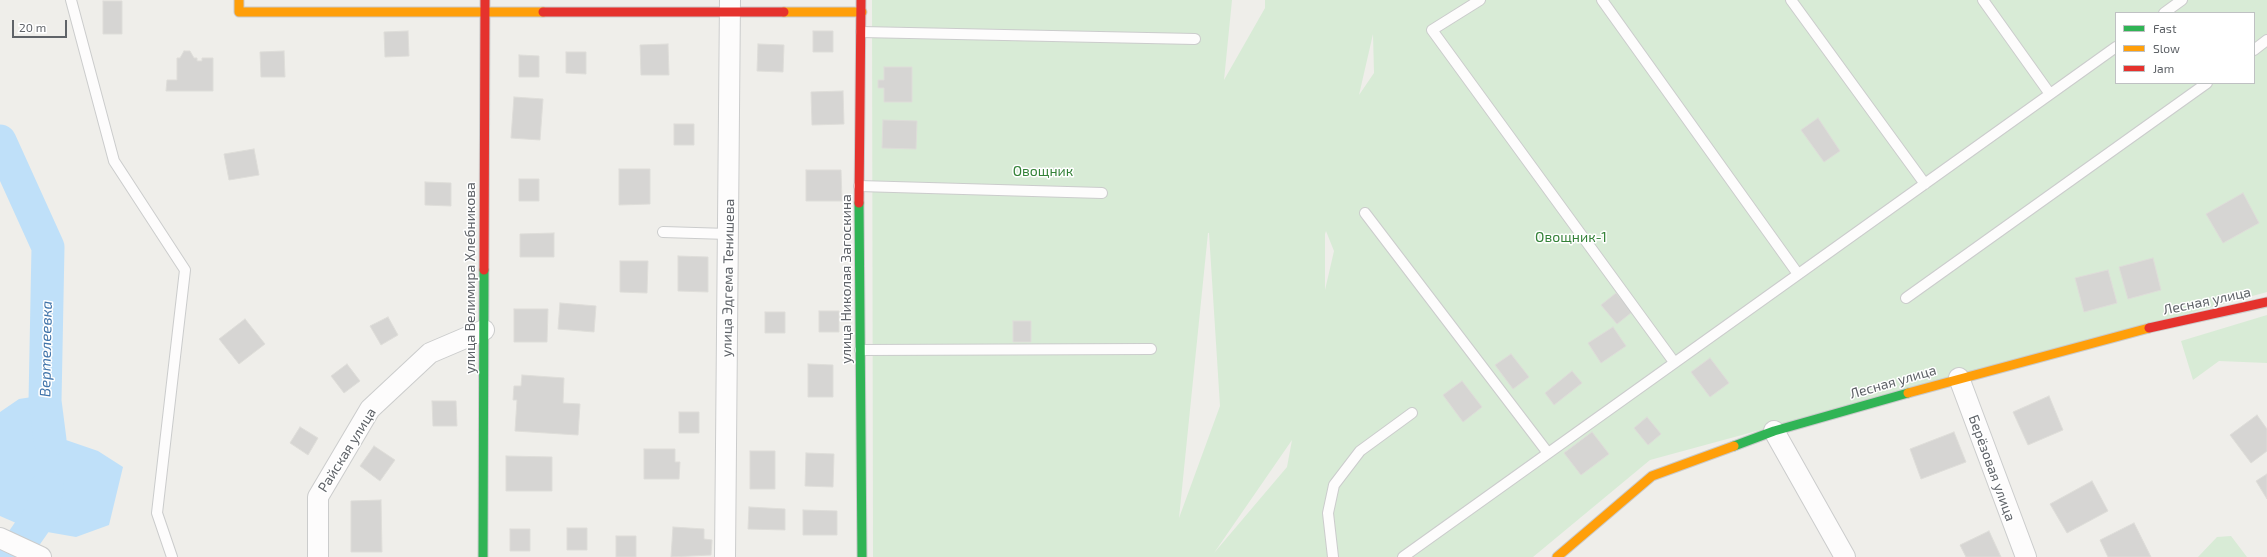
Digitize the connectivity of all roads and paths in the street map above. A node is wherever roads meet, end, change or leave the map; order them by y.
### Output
1 (71, 0) edge
2 (239, 0) edge
3 (485, 0) edge
4 (861, 0) edge
5 (1480, 0) edge
6 (1602, 0) edge
7 (1792, 0) edge
8 (1983, 0) edge
9 (2178, 1) edge
10 (730, 6) edge
11 (485, 11) junction
12 (862, 12) junction
13 (2165, 12) edge
14 (861, 32) junction
15 (1195, 39) dead end
16 (2267, 40) edge
17 (2115, 48) edge
18 (2255, 49) edge
19 (2206, 84) edge
20 (2050, 94) junction
21 (1924, 184) junction
22 (859, 186) junction
23 (1102, 193) dead end
24 (1365, 213) dead end
25 (663, 232) dead end
26 (728, 234) junction
27 (1798, 274) junction
28 (1906, 298) dead end
29 (2267, 302) edge
30 (484, 330) junction
31 (1151, 349) dead end
32 (860, 350) junction
33 (1674, 362) junction
34 (1959, 378) junction
35 (1412, 413) dead end
36 (1774, 431) junction
37 (1548, 453) junction
38 (0, 538) edge
39 (39, 556) edge
40 (172, 557) edge
41 (318, 557) edge
42 (483, 557) edge
43 (725, 557) edge
44 (862, 557) edge
45 (1333, 557) edge
46 (1403, 557) edge
47 (1557, 557) edge
48 (1845, 557) edge
49 (2026, 557) edge

1 - 40 lane
2 - 11 street
3 - 11 street, улица Велимира Хлебникова
4 - 12 street, улица Николая Загоскина
5 - 33 lane
6 - 27 lane
7 - 21 lane
8 - 20 lane
9 - 13 lane
10 - 11 street
10 - 12 street
10 - 26 street, улица Эдгема Тенишева
11 - 30 street, улица Велимира Хлебникова
12 - 14 street, улица Николая Загоскина
14 - 15 lane
14 - 22 street, улица Николая Загоскина
16 - 18 lane
17 - 20 lane
19 - 28 lane
20 - 21 lane
21 - 27 lane
22 - 23 lane
22 - 32 street, улица Николая Загоскина
24 - 37 lane
25 - 26 lane
26 - 43 street, улица Эдгема Тенишева
27 - 33 lane
29 - 34 street, Лесная улица
30 - 41 street, Райская улица
30 - 42 street, улица Велимира Хлебникова
31 - 32 lane
32 - 44 street, улица Николая Загоскина
33 - 37 lane
34 - 36 street, Лесная улица
34 - 49 street, Берёзовая улица
35 - 45 lane
36 - 47 street, Лесная улица
36 - 48 street
37 - 46 lane
38 - 39 street

